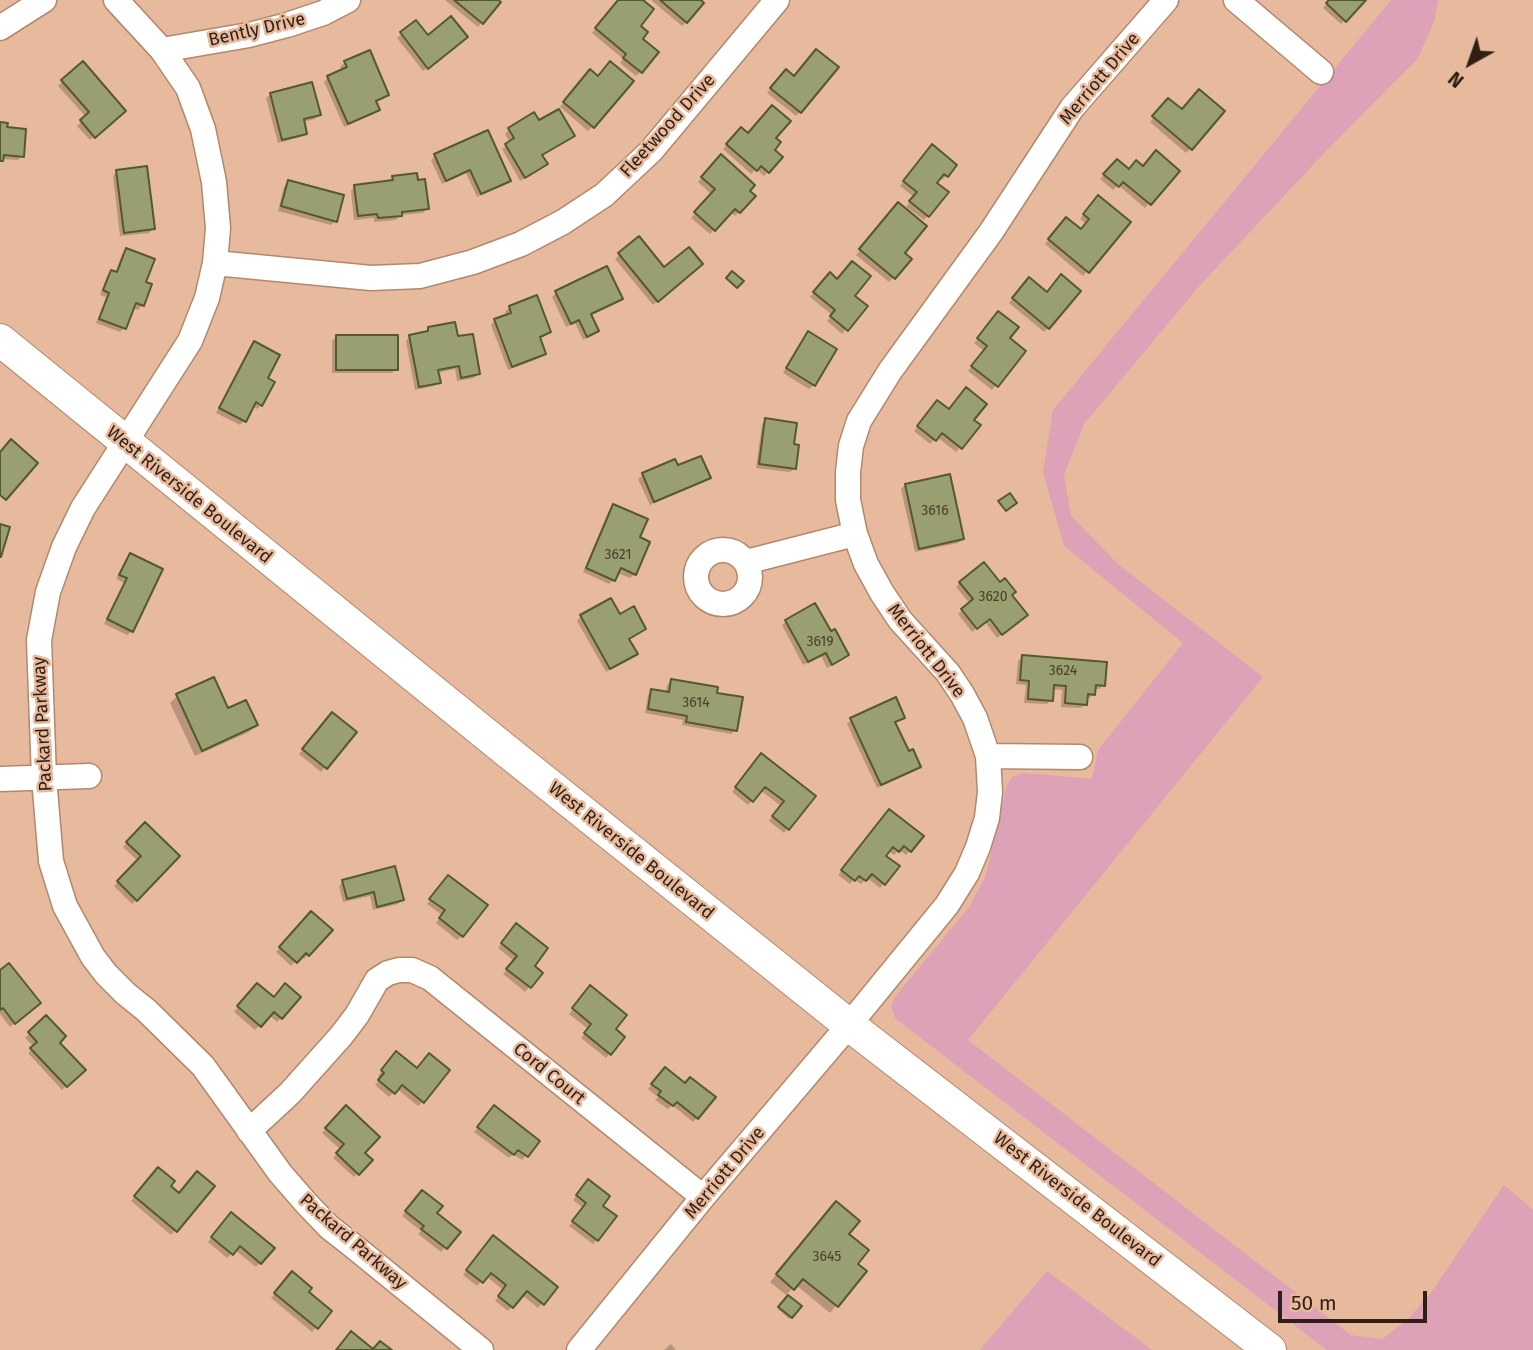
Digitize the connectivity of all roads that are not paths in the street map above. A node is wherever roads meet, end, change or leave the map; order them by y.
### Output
1 (44, 0) edge
2 (116, 0) edge
3 (348, 0) edge
4 (777, 0) edge
5 (1166, 0) edge
6 (1236, 0) edge
7 (0, 28) edge
8 (162, 50) junction
9 (1321, 72) dead end
10 (215, 263) junction
11 (0, 340) edge
12 (125, 442) junction
13 (855, 534) junction
14 (746, 562) dead end
15 (988, 756) junction
16 (1080, 757) dead end
17 (89, 776) dead end
18 (44, 778) junction
19 (0, 779) edge
20 (849, 1025) junction
21 (249, 1131) junction
22 (704, 1198) junction
23 (481, 1350) edge
24 (579, 1350) edge
25 (1270, 1350) edge

1 - 7 street
2 - 8 street, Packard Parkway
3 - 8 street, Bently Drive
4 - 10 street, Fleetwood Drive
5 - 13 street, Merriott Drive
6 - 9 street
8 - 10 street, Packard Parkway
10 - 12 street, Packard Parkway
11 - 12 main road, West Riverside Boulevard
12 - 18 street, Packard Parkway
12 - 20 main road, West Riverside Boulevard
13 - 14 street
13 - 15 street, Merriott Drive
15 - 16 street
15 - 20 street, Merriott Drive
17 - 18 street
18 - 19 street
18 - 21 street, Packard Parkway
20 - 22 street, Merriott Drive
20 - 25 main road, West Riverside Boulevard
21 - 22 street, Cord Court
21 - 23 street, Packard Parkway
22 - 24 street, Merriott Drive

